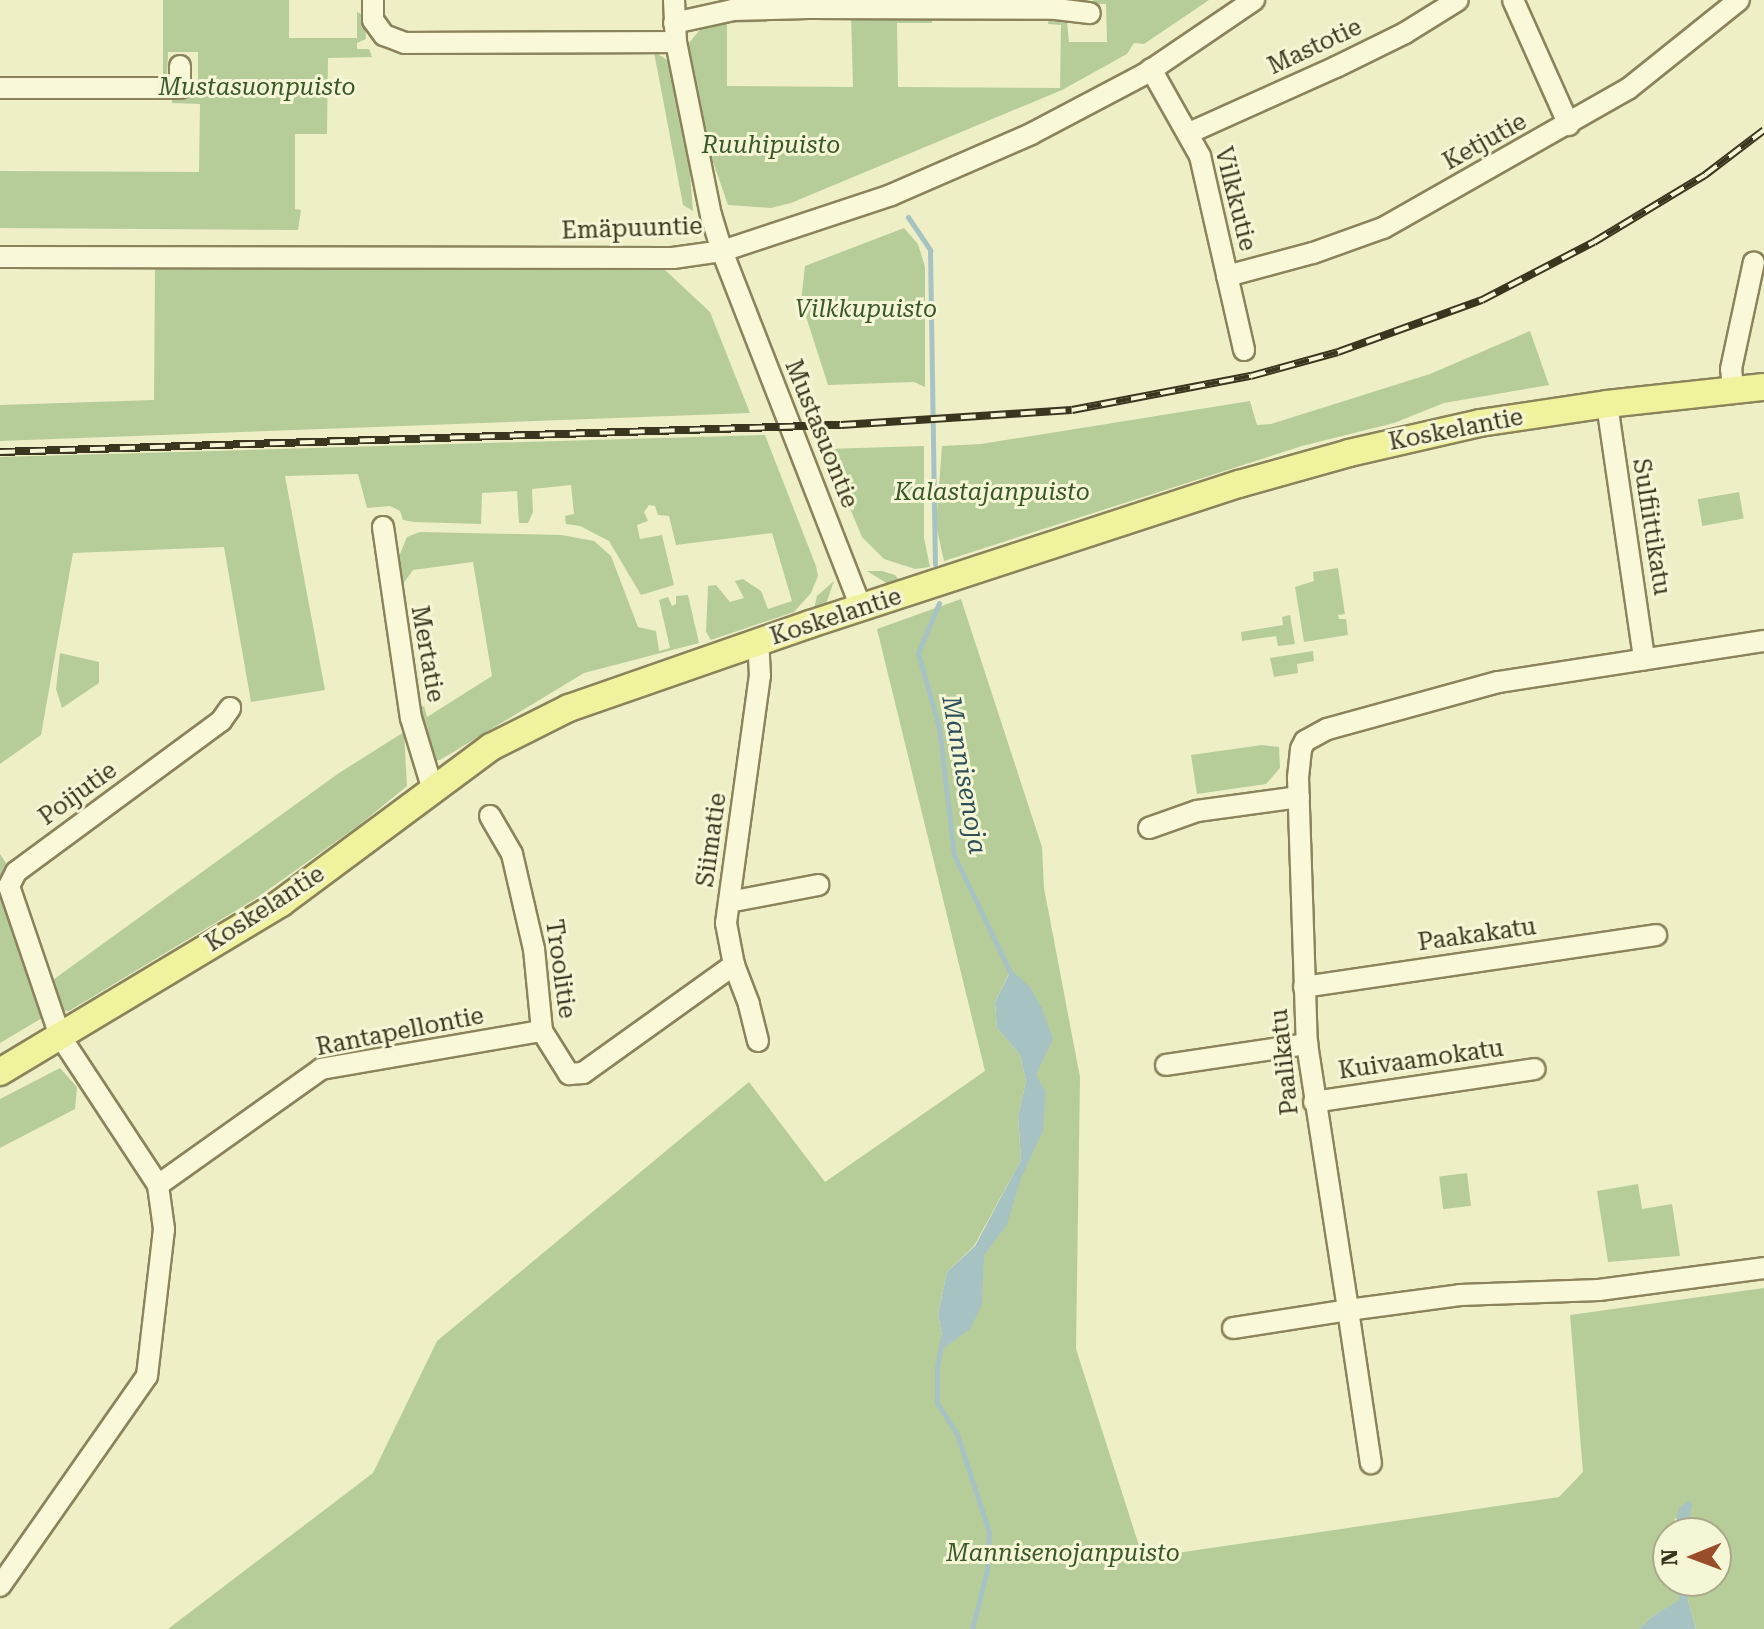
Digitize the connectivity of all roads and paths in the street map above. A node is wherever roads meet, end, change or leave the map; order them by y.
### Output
1 (373, 0) edge
2 (674, 0) edge
3 (1254, 0) edge
4 (1458, 0) edge
5 (1513, 0) edge
6 (1739, 0) edge
7 (1090, 13) dead end
8 (675, 33) junction
9 (180, 66) dead end
10 (1151, 69) junction
11 (0, 88) edge
12 (1569, 125) junction
13 (1189, 133) junction
14 (722, 251) junction
15 (0, 257) edge
16 (1754, 262) dead end
17 (1227, 276) junction
18 (1244, 350) dead end
19 (1764, 387) edge
20 (1733, 390) junction
21 (1607, 404) junction
22 (383, 527) dead end
23 (861, 607) junction
24 (1764, 641) edge
25 (758, 643) junction
26 (1644, 659) junction
27 (230, 708) dead end
28 (432, 787) junction
29 (1299, 797) junction
30 (490, 816) dead end
31 (1149, 828) dead end
32 (818, 885) dead end
33 (729, 902) junction
34 (1656, 935) dead end
35 (734, 965) junction
36 (1304, 987) junction
37 (542, 1031) junction
38 (60, 1036) junction
39 (758, 1041) dead end
40 (1307, 1044) junction
41 (1166, 1065) dead end
42 (1535, 1069) dead end
43 (0, 1072) edge
44 (1314, 1102) junction
45 (158, 1185) junction
46 (1764, 1268) edge
47 (1348, 1310) junction
48 (1233, 1328) dead end
49 (1371, 1463) dead end
50 (0, 1586) edge

1 - 8 street
2 - 8 street, Mustasuontie
3 - 10 street, Emäpuuntie
4 - 13 street, Mastotie
5 - 12 street
6 - 12 street, Ketjutie
7 - 8 street
8 - 14 street, Mustasuontie
9 - 11 street
10 - 13 street, Vilkkutie
10 - 14 street, Emäpuuntie
12 - 17 street, Ketjutie
13 - 17 street, Vilkkutie
14 - 15 street, Emäpuuntie
14 - 23 street, Mustasuontie
16 - 20 street
17 - 18 street, Vilkkutie
19 - 20 main road, Koskelantie
20 - 21 main road, Koskelantie
21 - 23 main road, Koskelantie
21 - 26 street, Sulfiittikatu
22 - 28 street, Mertatie
23 - 25 main road, Koskelantie
24 - 26 street
25 - 28 main road, Koskelantie
25 - 33 street, Siimatie
26 - 29 street, Paalikatu
27 - 38 street, Poijutie
28 - 38 main road, Koskelantie
29 - 31 street
29 - 36 street, Paalikatu
30 - 37 street, Troolitie
32 - 33 street
33 - 35 street, Siimatie
34 - 36 street, Paakakatu
35 - 37 street, Troolitie
35 - 39 street, Siimatie
36 - 40 street, Paalikatu
37 - 45 street, Rantapellontie
38 - 43 main road, Koskelantie
38 - 45 street, Poijutie
40 - 41 street
40 - 44 street, Paalikatu
42 - 44 street, Kuivaamokatu
44 - 47 street, Paalikatu
45 - 50 street
46 - 47 street
47 - 48 street
47 - 49 street, Paalikatu

